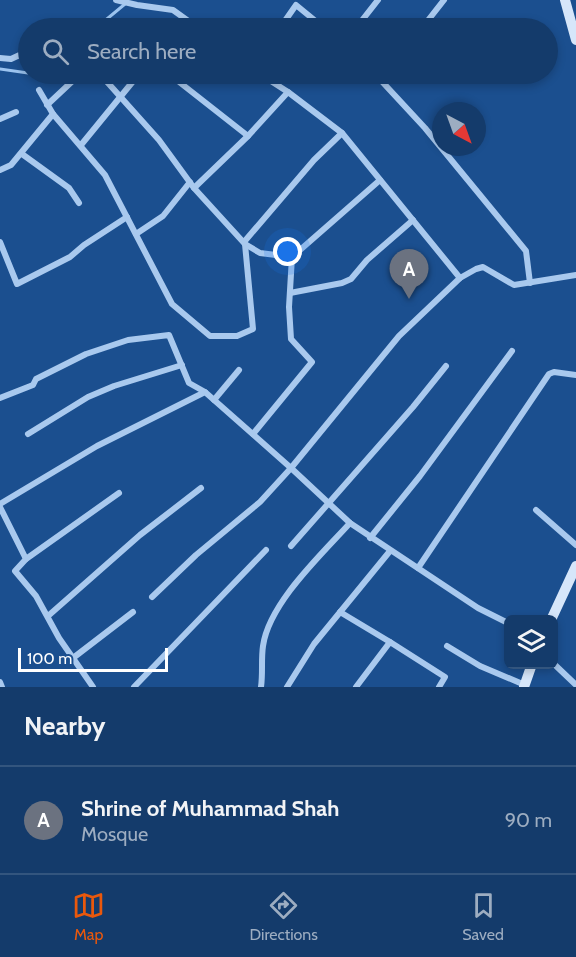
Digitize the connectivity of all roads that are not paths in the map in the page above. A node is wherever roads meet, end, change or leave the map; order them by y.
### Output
1 (117, 0) edge
2 (378, 0) edge
3 (444, 0) edge
4 (565, 0) edge
5 (184, 18) edge
6 (287, 18) edge
7 (312, 18) edge
8 (364, 18) edge
9 (430, 18) edge
10 (576, 40) edge
11 (18, 56) edge
12 (0, 58) edge
13 (69, 84) edge
14 (109, 84) edge
15 (130, 84) edge
16 (182, 84) edge
17 (276, 84) edge
18 (386, 84) edge
19 (39, 90) dead end
20 (288, 92) junction
21 (120, 96) junction
22 (47, 105) junction
23 (16, 112) dead end
24 (53, 114) junction
25 (0, 119) edge
26 (342, 133) junction
27 (248, 136) junction
28 (81, 145) junction
29 (22, 154) junction
30 (0, 170) edge
31 (380, 180) junction
32 (192, 185) junction
33 (79, 203) dead end
34 (127, 217) junction
35 (413, 220) junction
36 (136, 234) junction
37 (0, 242) edge
38 (245, 243) junction
39 (292, 256) junction
40 (576, 275) edge
41 (460, 278) junction
42 (530, 282) junction
43 (290, 293) junction
44 (512, 351) dead end
45 (182, 365) junction
46 (446, 366) dead end
47 (239, 370) dead end
48 (576, 375) edge
49 (205, 392) junction
50 (0, 398) edge
51 (214, 400) junction
52 (28, 434) dead end
53 (253, 434) junction
54 (291, 468) junction
55 (201, 488) dead end
56 (118, 493) dead end
57 (329, 505) junction
58 (0, 506) edge
59 (536, 510) dead end
60 (350, 523) junction
61 (370, 538) junction
62 (576, 545) edge
63 (291, 546) dead end
64 (266, 550) dead end
65 (390, 550) junction
66 (26, 559) junction
67 (576, 566) edge
68 (418, 568) junction
69 (152, 597) dead end
70 (133, 612) dead end
71 (340, 612) junction
72 (553, 615) edge
73 (48, 616) junction
74 (504, 621) edge
75 (390, 642) junction
76 (447, 646) dead end
77 (73, 658) junction
78 (558, 668) edge
79 (530, 669) edge
80 (0, 682) edge
81 (576, 685) edge
82 (524, 686) edge
83 (2, 687) edge
84 (93, 687) edge
85 (134, 687) edge
86 (261, 687) edge
87 (286, 687) edge
88 (356, 687) edge
89 (439, 687) edge

1 - 5 street
2 - 8 street
3 - 9 street
4 - 10 main road
6 - 7 street
11 - 12 street
13 - 22 street
14 - 21 street
15 - 21 street
16 - 27 street
17 - 20 street
18 - 42 street
19 - 22 street
20 - 26 street
20 - 27 street
21 - 28 street
21 - 32 street
22 - 24 street
23 - 25 street
24 - 28 street
24 - 29 street
26 - 31 street
26 - 38 street
27 - 32 street
28 - 34 street
29 - 30 street
29 - 33 street
31 - 35 street
31 - 39 street
32 - 36 street
32 - 38 street
34 - 36 street
34 - 37 street
35 - 41 street
35 - 43 street
36 - 38 street
38 - 39 street
39 - 43 street
40 - 42 street
41 - 42 street
41 - 54 street
43 - 53 street
44 - 61 street
45 - 49 street
45 - 50 street
45 - 52 street
46 - 57 street
47 - 51 street
48 - 68 street
49 - 51 street
49 - 58 street
51 - 53 street
53 - 54 street
54 - 57 street
54 - 69 street
55 - 73 street
56 - 66 street
57 - 60 street
57 - 63 street
58 - 66 street
59 - 62 street
60 - 61 street
60 - 86 street
61 - 65 street
64 - 85 street
65 - 68 street
65 - 71 street
66 - 73 street
67 - 72 main road
68 - 74 street
70 - 77 street
71 - 75 street
71 - 87 street
73 - 77 street
75 - 88 street
75 - 89 street
76 - 82 street
77 - 84 street
78 - 81 street
79 - 82 main road
80 - 83 street

